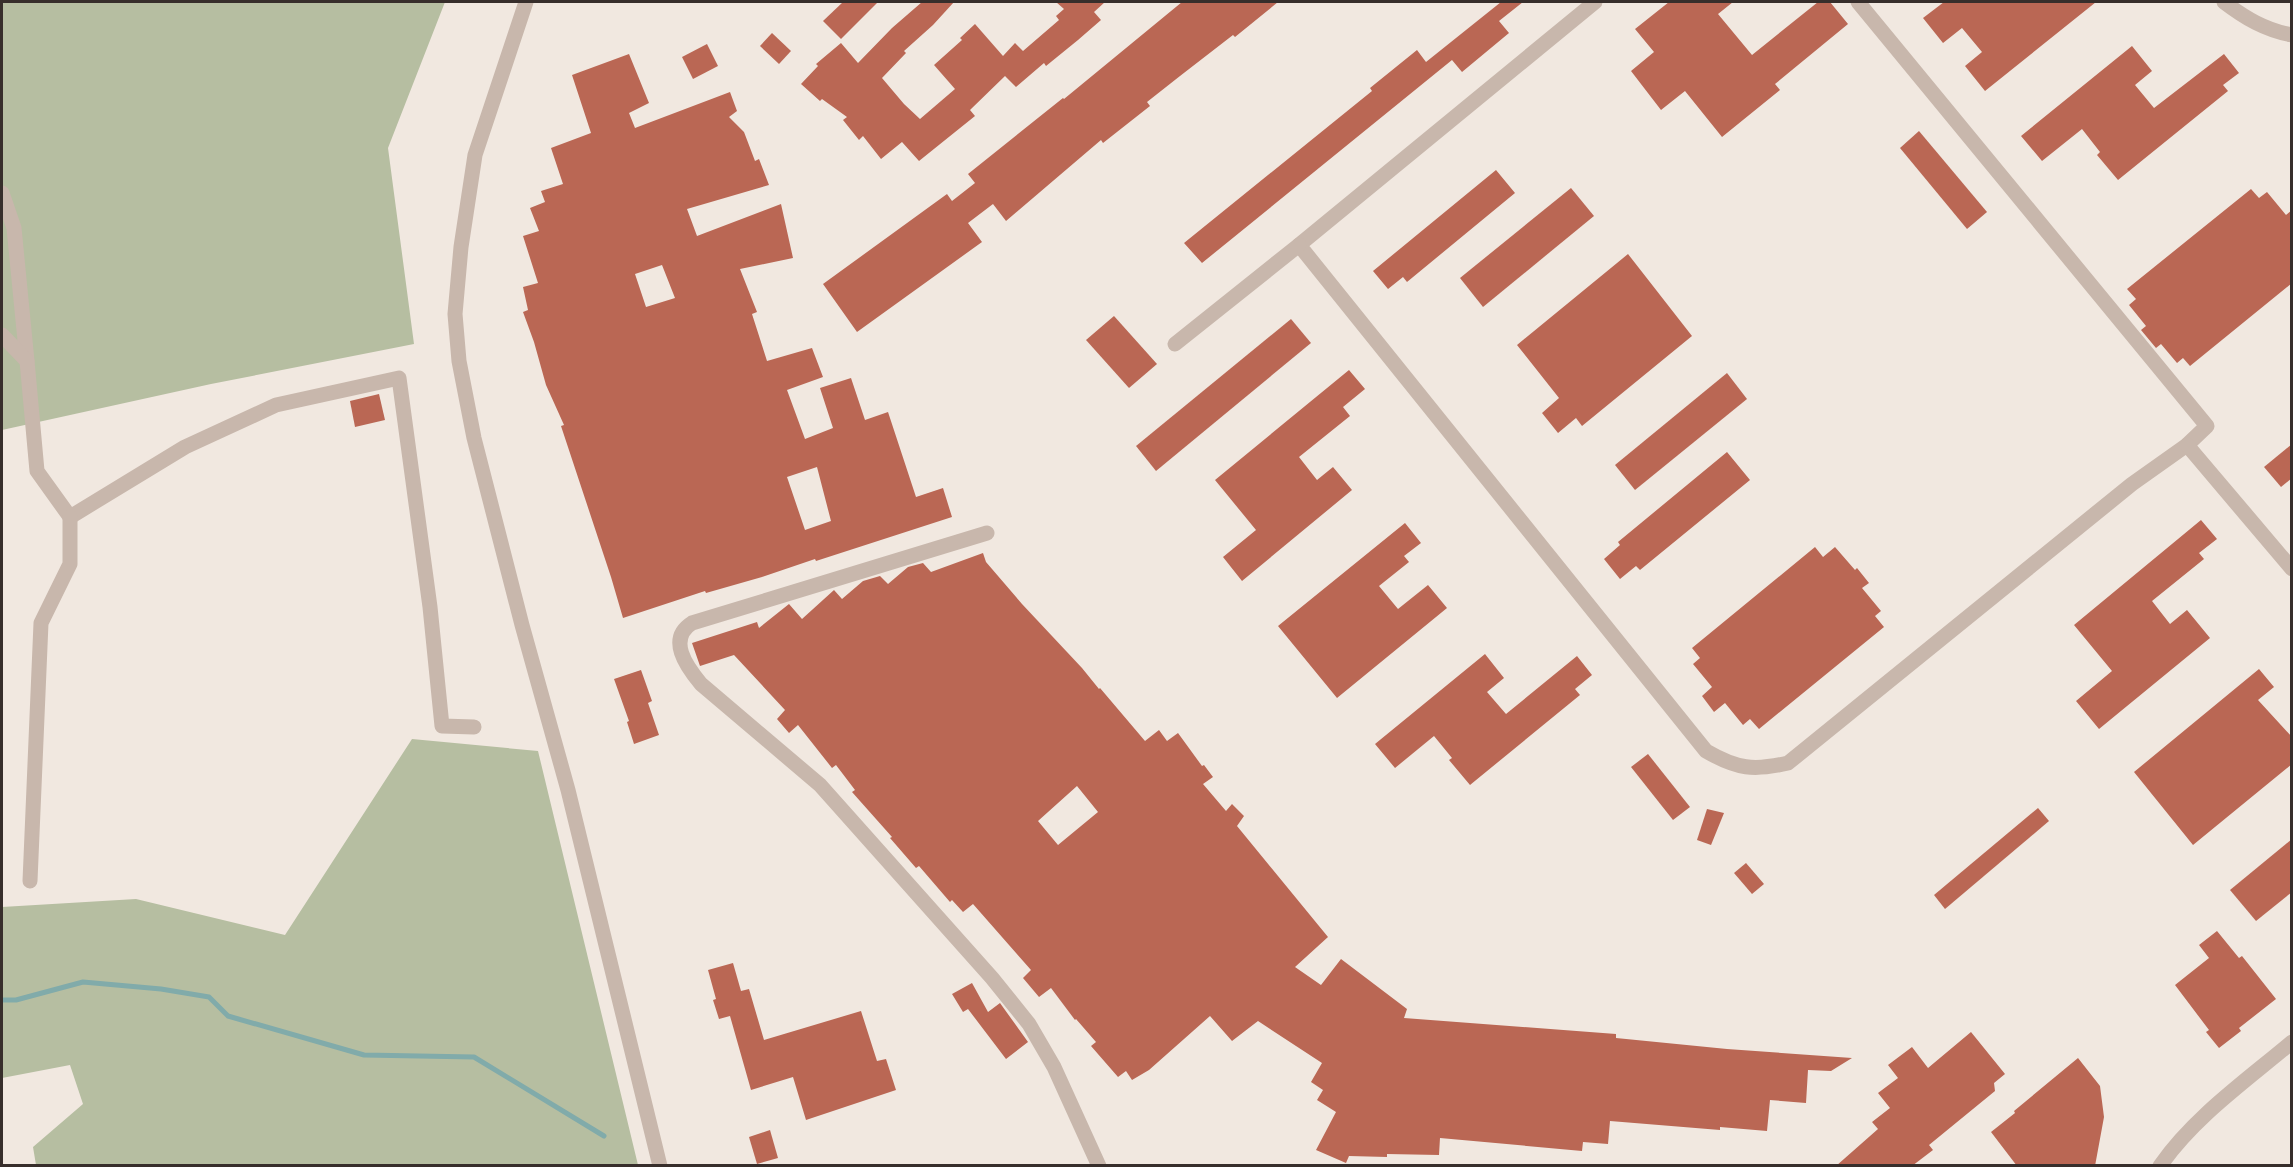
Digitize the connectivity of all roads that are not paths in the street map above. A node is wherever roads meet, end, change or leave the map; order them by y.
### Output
1 (526, 2) edge
2 (1594, 2) edge
3 (1857, 2) edge
4 (2224, 2) edge
5 (2292, 35) edge
6 (2, 193) edge
7 (1299, 245) junction
8 (2, 335) edge
9 (1175, 344) dead end
10 (27, 361) junction
11 (2187, 445) junction
12 (70, 517) junction
13 (987, 533) dead end
14 (2292, 569) edge
15 (474, 727) dead end
16 (30, 881) dead end
17 (2292, 1042) edge
18 (660, 1166) edge
19 (1099, 1166) edge
20 (2160, 1166) edge

1 - 18 street
2 - 7 street
3 - 11 street
4 - 5 street
6 - 10 street
7 - 9 street
7 - 11 street
8 - 10 street
10 - 12 street
11 - 14 street
12 - 15 street
12 - 16 street
13 - 19 street
17 - 20 street

